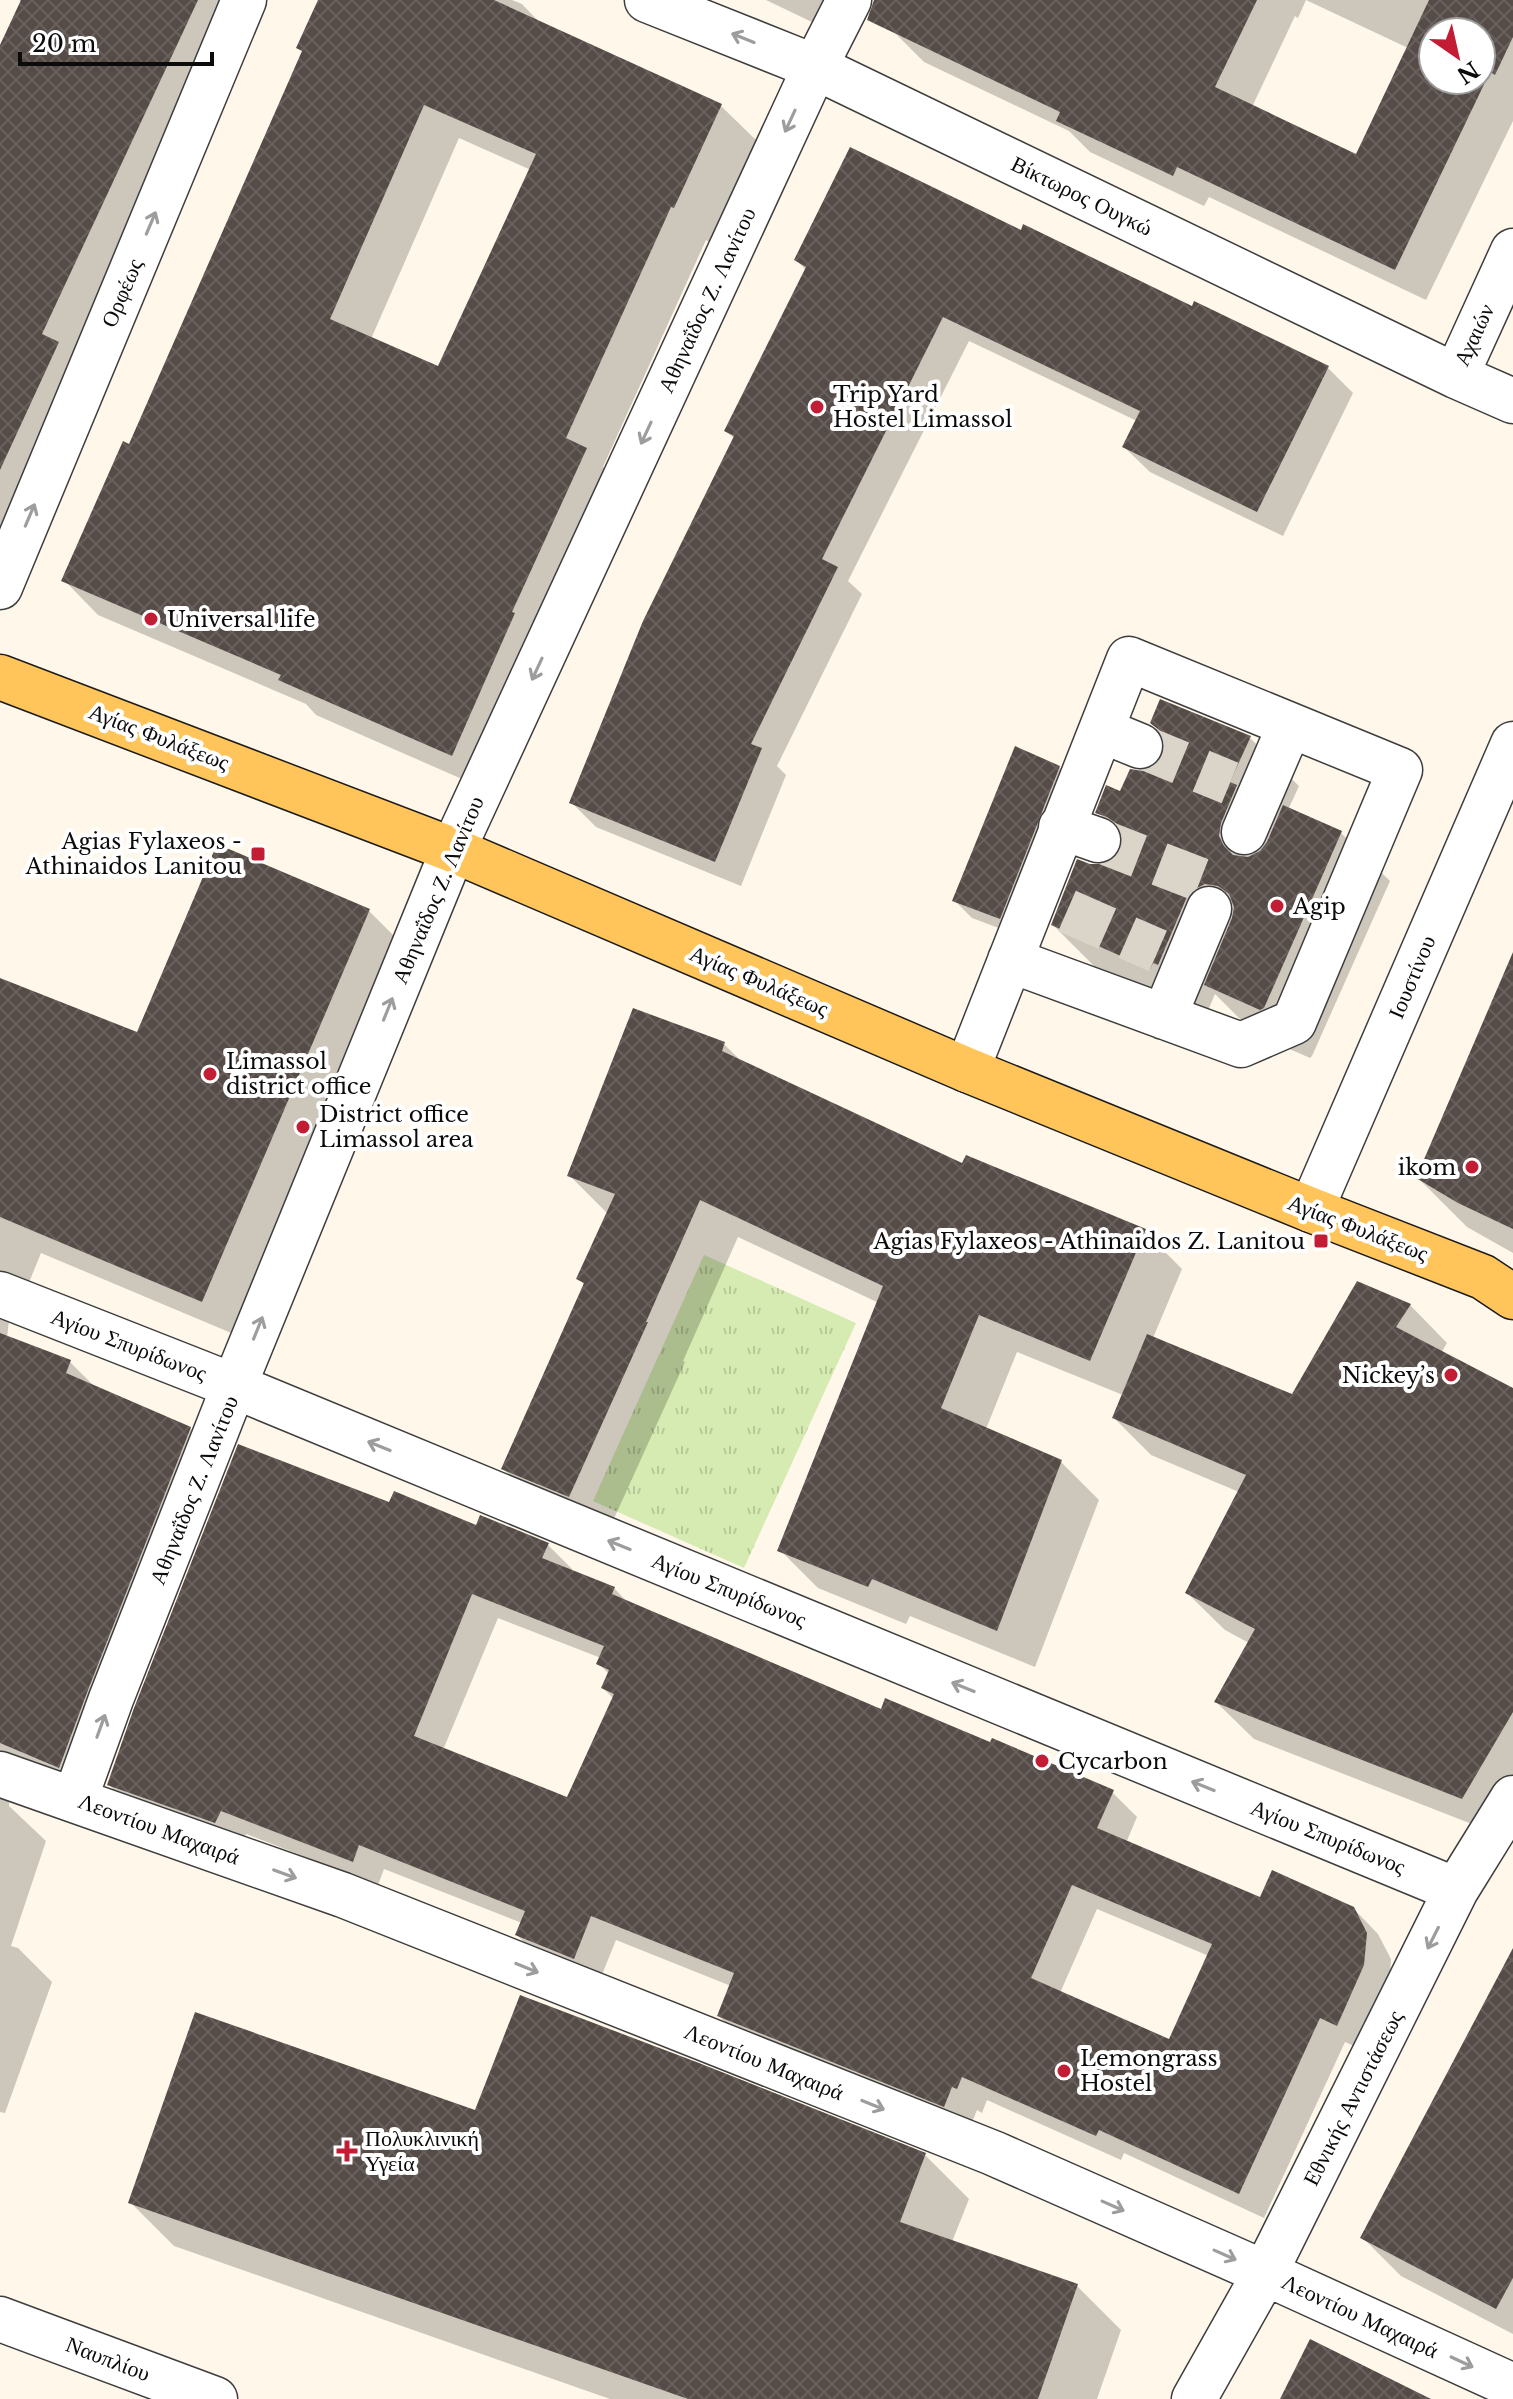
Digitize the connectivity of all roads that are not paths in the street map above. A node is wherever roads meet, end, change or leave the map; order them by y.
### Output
1 (244, 0) edge
2 (647, 0) edge
3 (849, 0) edge
4 (815, 67) junction
5 (1513, 251) edge
6 (1456, 376) junction
7 (1513, 401) edge
8 (0, 587) edge
9 (0, 677) edge
10 (1290, 725) junction
11 (1513, 744) edge
12 (1244, 804) dead end
13 (453, 850) junction
14 (1209, 909) dead end
15 (1010, 960) junction
16 (1164, 1017) junction
17 (967, 1070) junction
18 (1311, 1210) junction
19 (0, 1294) edge
20 (1513, 1297) edge
21 (234, 1386) junction
22 (0, 1774) edge
23 (1513, 1798) edge
24 (75, 1799) junction
25 (1456, 1890) junction
26 (1265, 2273) junction
27 (0, 2319) edge
28 (1513, 2386) edge
29 (215, 2399) edge
30 (1194, 2399) edge

8 -> 1 street, Ορφέως
4 -> 2 street, Βίκτωρος Ουγκώ
3 - 4 street, Αθηναΐδος Ζ. Λανίτου
4 - 6 street, Βίκτωρος Ουγκώ
4 -> 13 street, Αθηναΐδος Ζ. Λανίτου
5 - 6 street, Αχαιών
6 - 7 street, Βίκτωρος Ουγκώ
9 - 13 main road, Αγίας Φυλάξεως
10 - 12 street
10 - 15 street
10 - 16 street
11 - 18 street, Ιουστίνου
13 - 17 main road, Αγίας Φυλάξεως
21 -> 13 street, Αθηναΐδος Ζ. Λανίτου
14 - 16 street
15 - 16 street
15 - 17 street
17 - 18 main road, Αγίας Φυλάξεως
18 - 20 main road, Αγίας Φυλάξεως
19 - 21 street, Αγίου Σπυρίδωνος
24 -> 21 street, Αθηναΐδος Ζ. Λανίτου
25 -> 21 street, Αγίου Σπυρίδωνος
22 - 24 street, Λεοντίου Μαχαιρά
23 - 25 street, Εθνικής Αντιστάσεως
24 -> 26 street, Λεοντίου Μαχαιρά
25 -> 26 street, Εθνικής Αντιστάσεως
26 -> 28 street, Λεοντίου Μαχαιρά
26 - 30 street, Εθνικής Αντιστάσεως
27 - 29 street, Ναυπλίου

